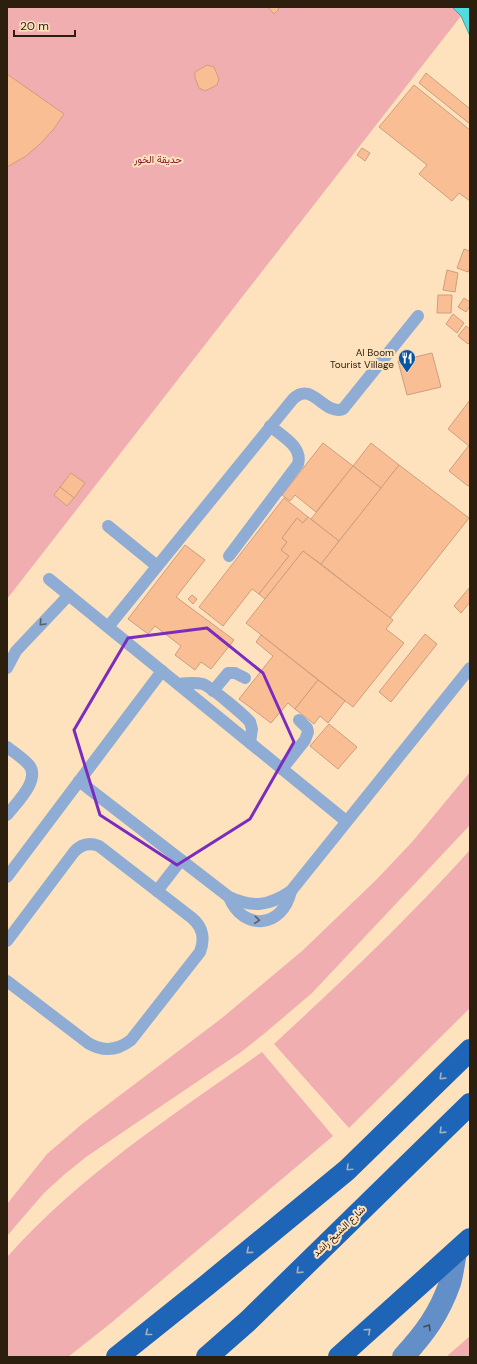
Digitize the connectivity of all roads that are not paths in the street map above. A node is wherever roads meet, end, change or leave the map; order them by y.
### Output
1 (418, 316) dead end
2 (270, 426) junction
3 (108, 526) dead end
4 (229, 556) dead end
5 (157, 566) junction
6 (49, 579) dead end
7 (69, 595) junction
8 (108, 627) junction
9 (7, 668) edge
10 (470, 668) edge
11 (162, 671) junction
12 (245, 678) dead end
13 (178, 684) junction
14 (213, 691) junction
15 (299, 720) dead end
16 (250, 743) junction
17 (7, 747) edge
18 (282, 769) junction
19 (79, 782) junction
20 (7, 815) edge
21 (346, 821) junction
22 (181, 860) junction
23 (7, 877) edge
24 (157, 891) junction
25 (291, 891) junction
26 (229, 897) junction
27 (7, 941) edge
28 (7, 981) edge
29 (470, 1050) edge
30 (470, 1104) edge
31 (463, 1246) edge
32 (117, 1357) edge
33 (208, 1357) edge
34 (339, 1357) edge
35 (403, 1357) edge

1 - 2 lane
2 - 4 lane
2 - 5 lane
3 - 5 lane
5 - 8 lane
6 - 7 lane
7 - 8 lane
7 -> 9 lane
8 - 11 lane
10 - 21 lane
11 - 13 lane
11 - 19 lane
12 - 14 lane
13 - 14 lane
13 - 16 lane
14 - 16 lane
15 - 18 lane
16 - 18 lane
17 - 20 lane
18 - 21 lane
19 - 22 lane
19 - 23 lane
21 - 25 lane
22 - 24 lane
22 - 26 lane
24 - 27 lane
24 - 28 lane
25 - 26 lane
26 -> 25 lane
29 -> 32 highway
30 -> 33 highway, شارع الشيخ راشد
34 -> 31 highway
35 -> 31 street

